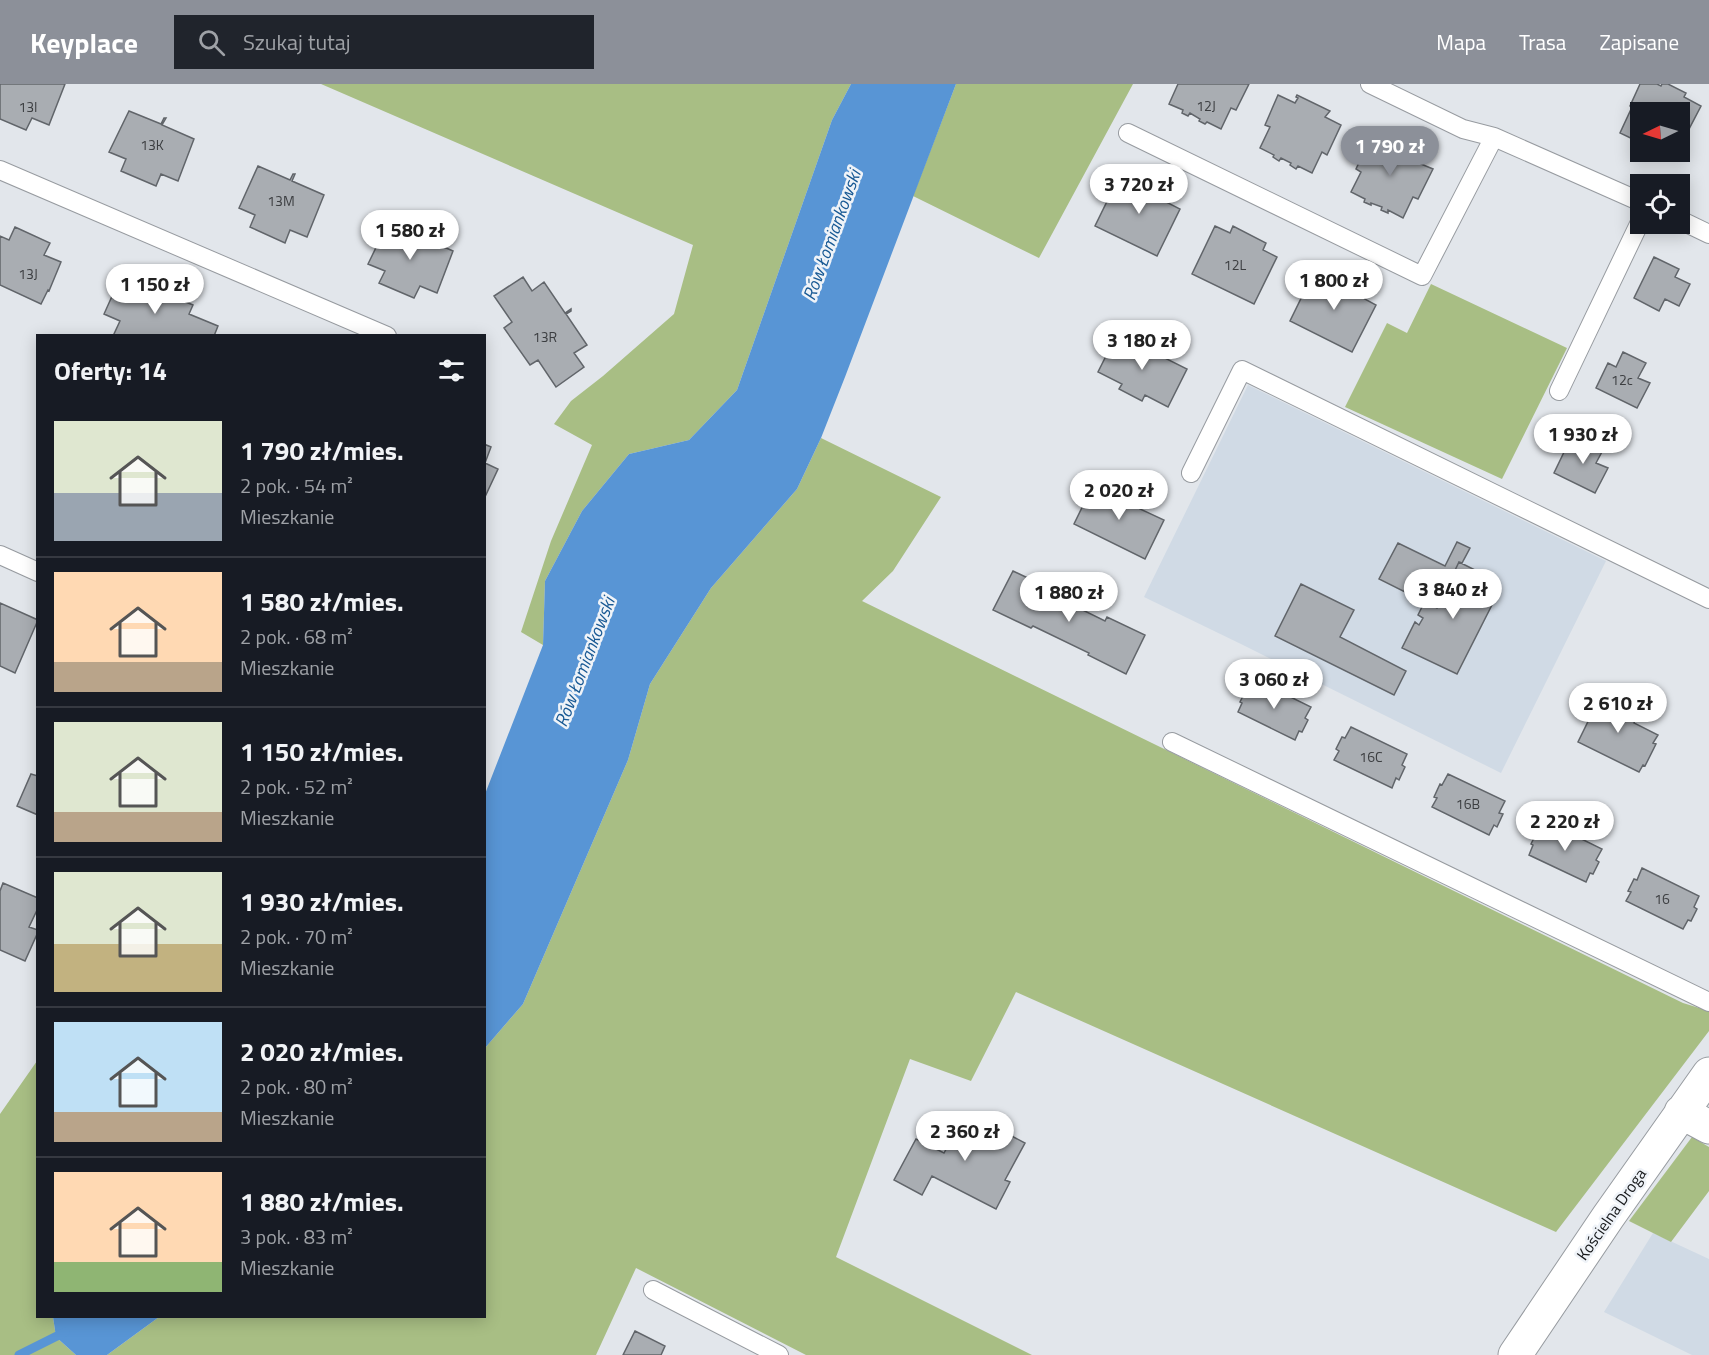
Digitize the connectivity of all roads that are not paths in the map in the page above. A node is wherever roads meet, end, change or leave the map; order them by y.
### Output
1 (1370, 84) edge
2 (1128, 132) dead end
3 (1494, 137) junction
4 (0, 170) edge
5 (1630, 197) edge
6 (1690, 225) edge
7 (1634, 234) edge
8 (1709, 234) edge
9 (382, 334) edge
10 (1559, 391) dead end
11 (1191, 473) dead end
12 (0, 555) edge
13 (36, 571) edge
14 (1709, 599) edge
15 (1172, 742) dead end
16 (1709, 1002) edge
17 (1709, 1074) edge
18 (1695, 1120) edge
19 (652, 1290) dead end
20 (779, 1355) edge
21 (1515, 1355) edge

1 - 3 lane
2 - 3 lane
3 - 5 lane
4 - 9 lane
6 - 8 lane
7 - 10 lane
11 - 14 lane
12 - 13 lane
15 - 16 lane
17 - 18 street, Kościelna Droga
18 - 21 street, Kościelna Droga
19 - 20 lane

